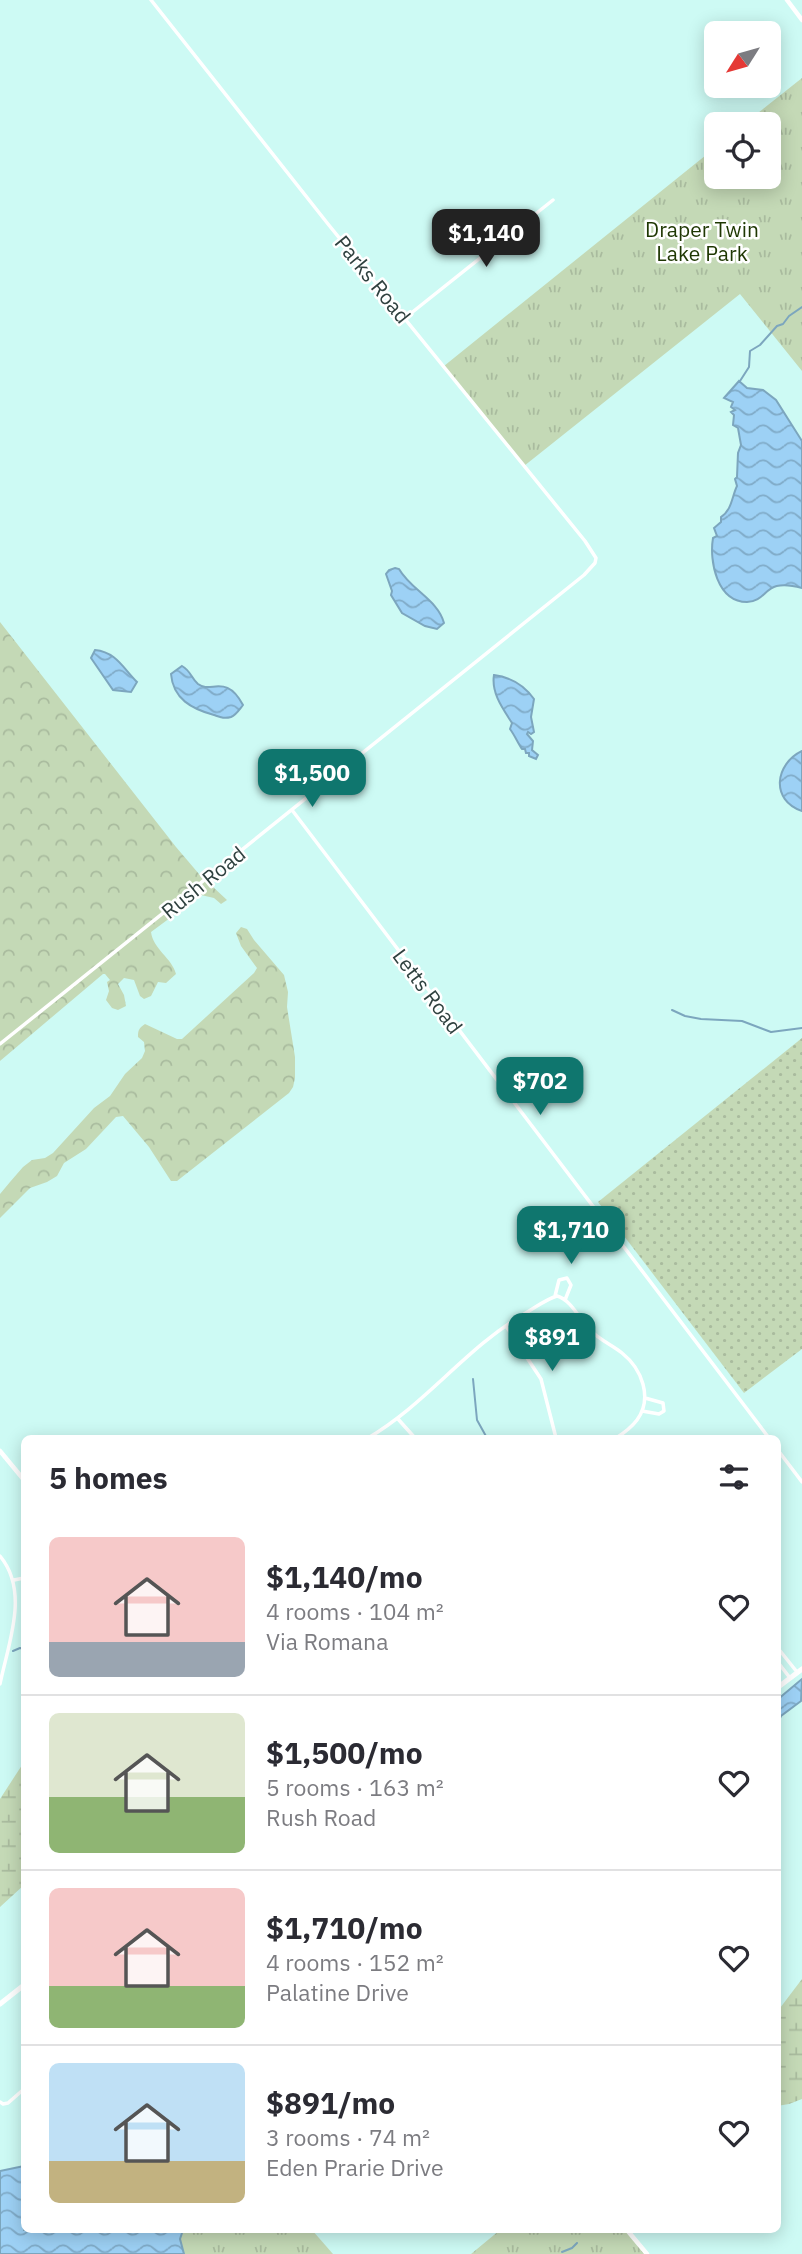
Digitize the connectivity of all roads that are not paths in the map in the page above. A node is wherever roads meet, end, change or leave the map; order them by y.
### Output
1 (151, 0) edge
2 (787, 0) edge
3 (802, 20) edge
4 (553, 200) dead end
5 (405, 318) junction
6 (596, 558) joint
7 (292, 810) junction
8 (0, 1044) edge
9 (555, 1296) junction
10 (565, 1300) junction
11 (506, 1326) junction
12 (645, 1398) junction
13 (642, 1411) junction
14 (398, 1418) junction
15 (372, 1435) edge
16 (412, 1435) edge
17 (555, 1435) edge
18 (620, 1435) edge
19 (767, 1435) edge
20 (0, 1451) edge
21 (781, 1454) edge
22 (21, 1476) edge
23 (802, 1482) edge
24 (0, 1556) edge
25 (21, 1579) edge
26 (14, 1580) junction
27 (781, 1651) edge
28 (781, 1666) edge
29 (800, 1671) edge
30 (790, 1678) junction
31 (0, 1684) edge
32 (781, 1685) edge
33 (21, 1987) edge
34 (0, 2003) edge
35 (21, 2091) edge
36 (0, 2102) edge
37 (630, 2233) edge
38 (647, 2254) edge

1 - 5 street, Parks Road
2 - 3 street
4 - 5 street
5 - 6 street, Parks Road
6 - 7 street, Rush Road
7 - 8 street, Rush Road
7 - 19 street, Letts Road
9 - 10 street
9 - 10 street
9 - 11 street
10 - 12 street
11 - 14 street
11 - 17 street
12 - 13 street
12 - 13 street
13 - 18 street
14 - 15 street
14 - 16 street
20 - 22 street
21 - 23 street
24 - 26 street
25 - 26 street
26 - 31 street
27 - 29 street
28 - 30 street
29 - 30 main road
30 - 32 main road
33 - 34 main road
35 - 36 street
37 - 38 street

